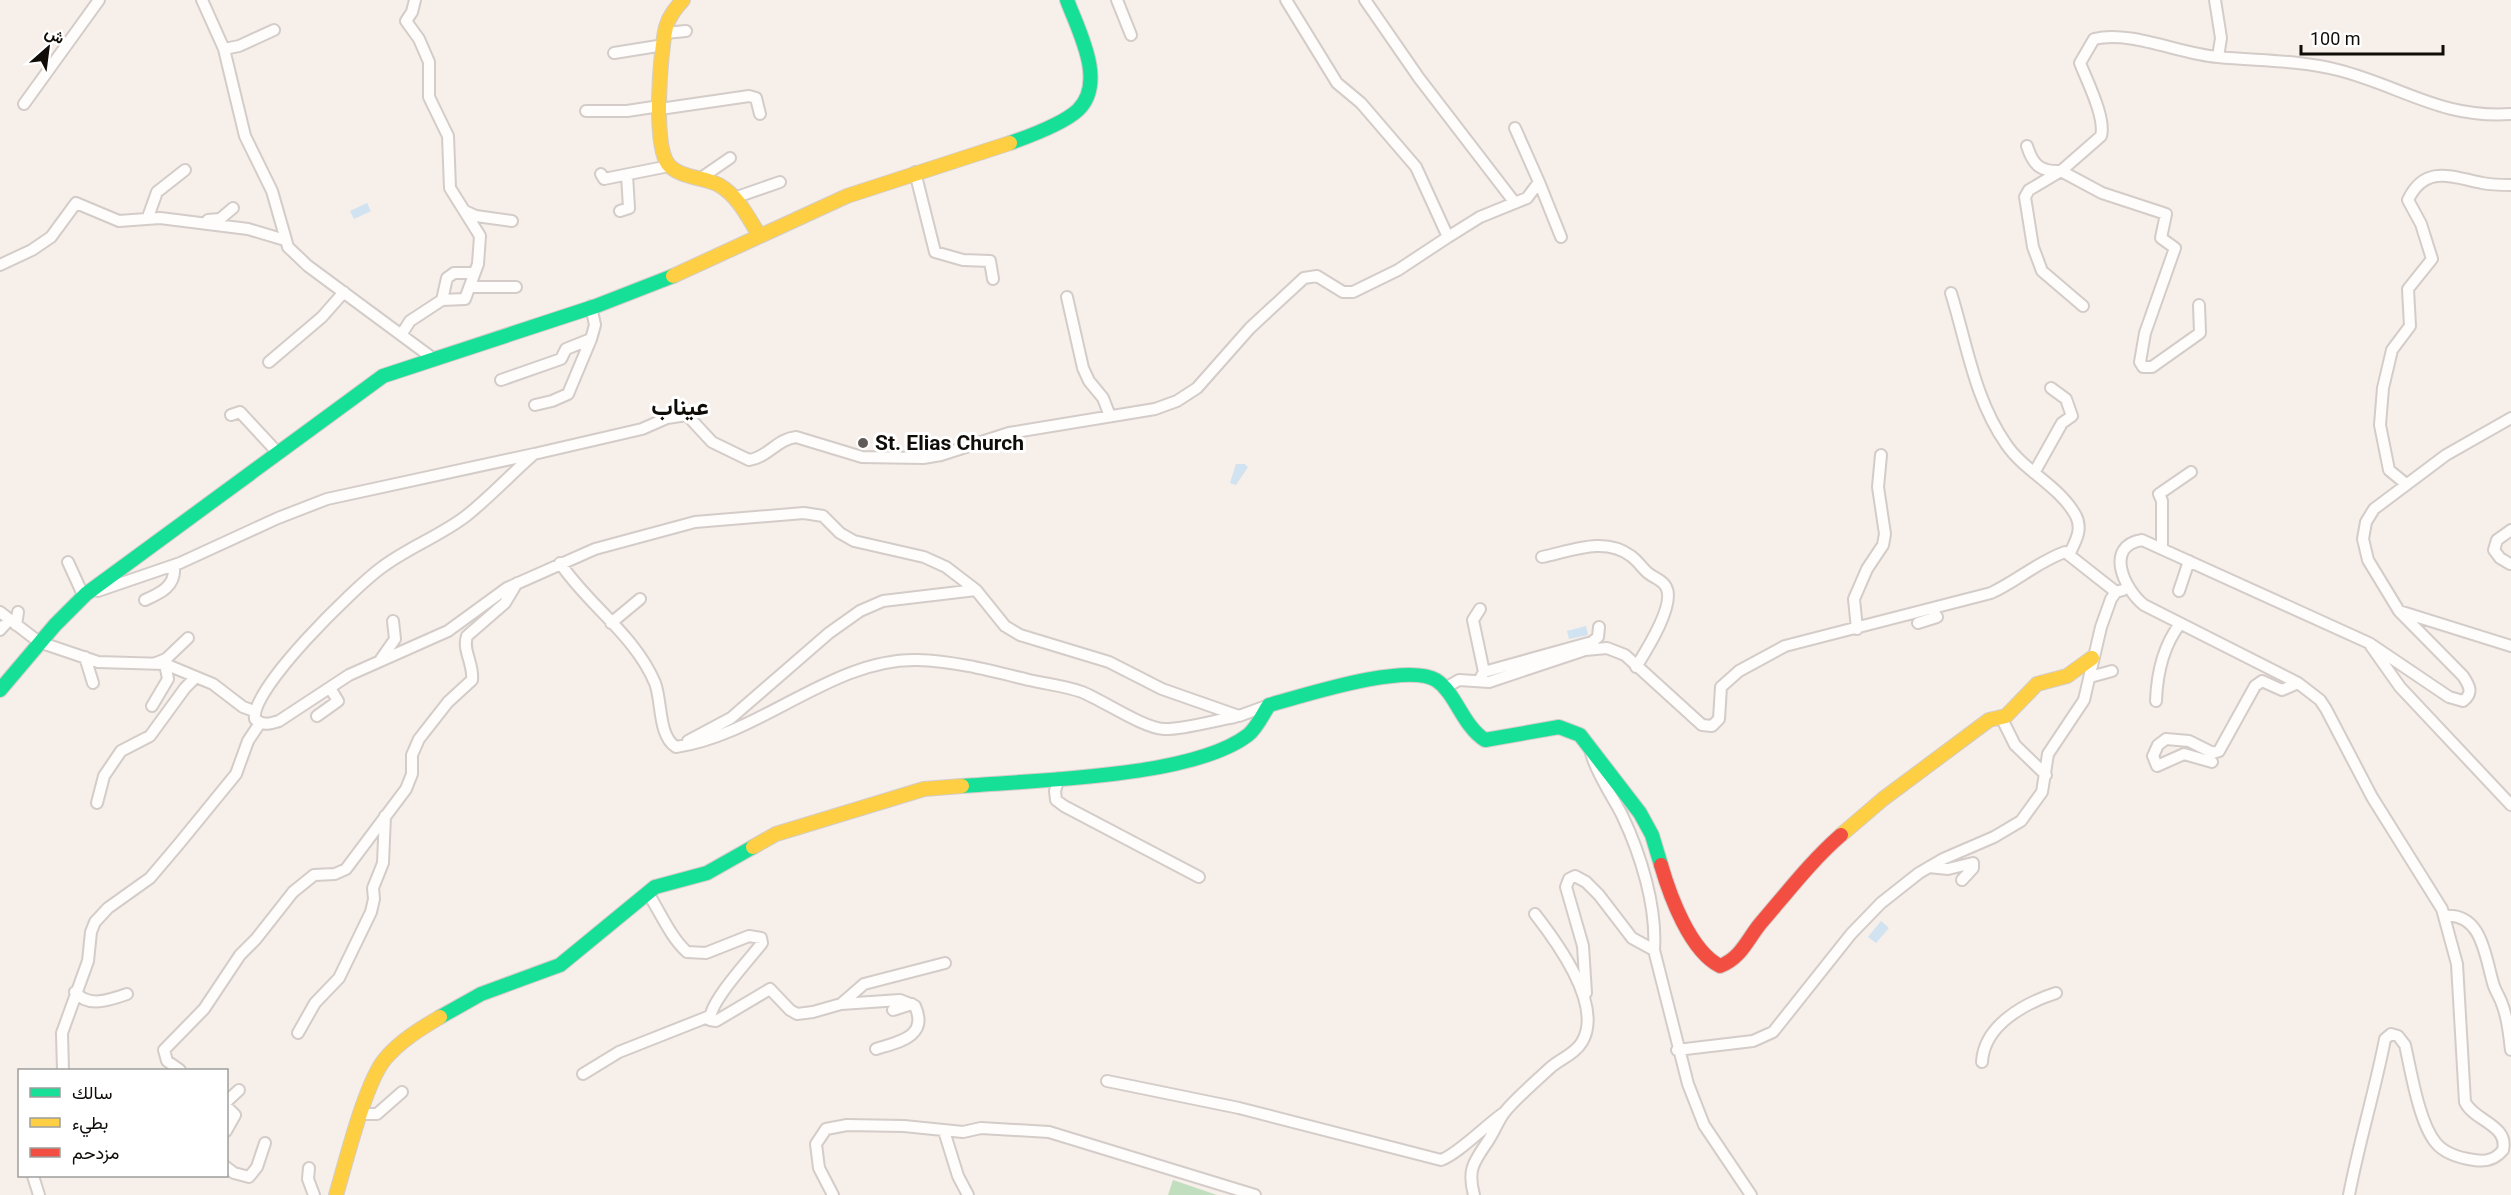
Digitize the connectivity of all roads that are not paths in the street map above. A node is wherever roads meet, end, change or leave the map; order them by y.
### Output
1 (99, 0) edge
2 (202, 0) edge
3 (415, 0) edge
4 (683, 0) edge
5 (1067, 0) edge
6 (1117, 0) edge
7 (1286, 0) edge
8 (1365, 0) edge
9 (2215, 0) edge
10 (274, 30) dead end
11 (686, 31) dead end
12 (1131, 35) dead end
13 (665, 39) junction
14 (224, 49) junction
15 (614, 53) dead end
16 (2218, 57) junction
17 (24, 104) dead end
18 (660, 108) junction
19 (586, 111) dead end
20 (760, 114) dead end
21 (2511, 114) edge
22 (1515, 129) dead end
23 (2027, 146) dead end
24 (730, 158) dead end
25 (669, 166) junction
26 (185, 170) dead end
27 (2061, 171) junction
28 (915, 172) junction
29 (601, 174) dead end
30 (627, 175) junction
31 (701, 178) junction
32 (780, 182) dead end
33 (1539, 182) junction
34 (2511, 185) edge
35 (734, 198) junction
36 (1515, 203) junction
37 (233, 208) dead end
38 (464, 211) junction
39 (620, 212) dead end
40 (148, 217) junction
41 (512, 221) dead end
42 (202, 223) junction
43 (759, 235) junction
44 (1448, 237) junction
45 (1561, 237) dead end
46 (285, 240) junction
47 (0, 265) edge
48 (474, 273) junction
49 (993, 279) dead end
50 (470, 287) junction
51 (516, 287) dead end
52 (344, 292) junction
53 (1951, 293) dead end
54 (1067, 297) dead end
55 (442, 300) junction
56 (2199, 305) dead end
57 (591, 306) junction
58 (2084, 306) dead end
59 (401, 335) junction
60 (591, 339) junction
61 (431, 357) junction
62 (268, 362) dead end
63 (501, 380) dead end
64 (2051, 388) dead end
65 (535, 405) dead end
66 (231, 416) dead end
67 (1110, 416) junction
68 (2511, 418) edge
69 (278, 453) junction
70 (534, 454) junction
71 (1881, 455) dead end
72 (2191, 472) dead end
73 (2034, 473) junction
74 (2406, 484) junction
75 (2511, 530) edge
76 (2162, 548) junction
77 (2069, 555) junction
78 (1542, 558) dead end
79 (2189, 561) junction
80 (68, 562) dead end
81 (560, 563) junction
82 (2510, 564) edge
83 (174, 566) junction
84 (517, 583) junction
85 (2129, 589) junction
86 (976, 590) junction
87 (2179, 591) dead end
88 (2116, 592) junction
89 (85, 596) junction
90 (640, 598) dead end
91 (145, 600) dead end
92 (1480, 609) dead end
93 (1932, 610) junction
94 (2399, 611) junction
95 (0, 612) edge
96 (15, 619) junction
97 (393, 621) dead end
98 (611, 623) junction
99 (1918, 623) dead end
100 (2180, 624) junction
101 (1599, 627) dead end
102 (1857, 629) junction
103 (0, 630) edge
104 (189, 638) dead end
105 (39, 642) junction
106 (2369, 643) junction
107 (2511, 646) edge
108 (85, 657) junction
109 (2092, 658) junction
110 (381, 659) junction
111 (160, 663) junction
112 (1636, 667) junction
113 (2112, 671) dead end
114 (1480, 676) junction
115 (196, 677) junction
116 (2090, 677) junction
117 (93, 683) dead end
118 (2298, 683) junction
119 (330, 688) junction
120 (1445, 688) junction
121 (0, 690) edge
122 (2156, 701) dead end
123 (1269, 705) junction
124 (152, 706) dead end
125 (254, 711) junction
126 (317, 716) dead end
127 (1239, 716) junction
128 (2001, 717) junction
129 (260, 723) junction
130 (676, 747) junction
131 (1589, 747) junction
132 (2212, 762) dead end
133 (2046, 775) junction
134 (1059, 778) junction
135 (97, 803) dead end
136 (2511, 805) edge
137 (385, 815) junction
138 (1928, 867) junction
139 (1199, 878) dead end
140 (1962, 880) dead end
141 (648, 893) junction
142 (1535, 914) dead end
143 (2444, 916) junction
144 (1654, 950) junction
145 (945, 963) dead end
146 (75, 992) junction
147 (2056, 993) dead end
148 (127, 994) dead end
149 (912, 1003) junction
150 (841, 1004) junction
151 (893, 1010) dead end
152 (710, 1016) junction
153 (1587, 1017) junction
154 (298, 1033) dead end
155 (876, 1049) dead end
156 (1677, 1050) junction
157 (2511, 1050) edge
158 (1982, 1062) dead end
159 (63, 1069) edge
160 (177, 1069) edge
161 (583, 1074) dead end
162 (1107, 1081) dead end
163 (239, 1090) dead end
164 (402, 1092) dead end
165 (228, 1102) edge
166 (228, 1106) edge
167 (1505, 1112) junction
168 (360, 1114) junction
169 (228, 1127) edge
170 (944, 1131) junction
171 (266, 1143) dead end
172 (228, 1168) edge
173 (309, 1168) dead end
174 (33, 1177) edge
175 (39, 1195) edge
176 (314, 1195) edge
177 (336, 1195) edge
178 (833, 1195) edge
179 (968, 1195) edge
180 (1255, 1195) edge
181 (1474, 1195) edge
182 (1751, 1195) edge
183 (2349, 1195) edge

1 - 17 street
2 - 14 street
3 - 38 street
4 - 13 street
5 - 28 street
6 - 12 street
7 - 44 street
8 - 36 street
9 - 16 street
10 - 14 street
11 - 13 street
13 - 15 street
13 - 18 street
14 - 46 street
16 - 21 street
16 - 27 street
18 - 19 street
18 - 20 street
18 - 25 street
22 - 33 street
23 - 27 street
24 - 31 street
25 - 30 street
25 - 31 street
26 - 40 street
27 - 56 street
27 - 58 street
28 - 43 street
28 - 49 street
29 - 30 street
30 - 39 street
31 - 35 street
32 - 35 street
33 - 36 street
33 - 45 street
34 - 74 street
35 - 43 street
36 - 44 street
37 - 42 street
38 - 41 street
38 - 48 street
40 - 42 street
40 - 47 street
42 - 46 street
43 - 57 street
44 - 67 street
46 - 52 street
48 - 50 street
48 - 55 street
50 - 51 street
50 - 55 street
52 - 59 street
52 - 62 street
53 - 73 street
54 - 67 street
55 - 59 street
57 - 60 street
57 - 61 street
59 - 61 street
60 - 63 street
60 - 65 street
61 - 69 street
64 - 73 street
66 - 69 street
67 - 70 street
68 - 74 street
69 - 89 street
70 - 83 street
70 - 125 street
71 - 102 street
72 - 76 street
73 - 77 street
74 - 94 street
75 - 82 street
76 - 79 street
76 - 85 street
77 - 88 street
77 - 93 street
78 - 112 street
79 - 87 street
79 - 106 street
80 - 89 street
81 - 84 street
81 - 86 street
81 - 98 street
83 - 89 street
83 - 91 street
84 - 110 street
84 - 137 street
85 - 88 street
85 - 100 street
86 - 127 street
86 - 130 street
88 - 109 street
89 - 105 street
90 - 98 street
92 - 114 street
93 - 99 street
93 - 102 street
94 - 106 street
94 - 107 street
95 - 96 street
96 - 103 street
96 - 105 street
97 - 110 street
98 - 130 street
100 - 118 street
100 - 122 street
101 - 114 street
102 - 112 street
104 - 111 street
105 - 108 street
105 - 121 street
106 - 136 street
108 - 111 street
108 - 117 street
109 - 116 street
109 - 128 street
110 - 119 street
111 - 115 street
111 - 124 street
112 - 114 street
113 - 116 street
114 - 120 street
115 - 125 street
115 - 135 street
116 - 133 street
118 - 132 street
118 - 143 street
119 - 126 street
119 - 129 street
120 - 123 street
120 - 131 street
123 - 127 street
123 - 134 street
125 - 129 street
127 - 130 street
128 - 131 street
128 - 133 street
129 - 146 street
131 - 144 street
133 - 138 street
134 - 139 street
134 - 141 street
137 - 154 street
137 - 160 street
138 - 140 street
138 - 156 street
141 - 152 street
141 - 168 street
142 - 153 street
143 - 157 street
143 - 183 street
144 - 153 street
144 - 156 street
145 - 150 street
146 - 148 street
146 - 159 street
147 - 158 street
149 - 150 street
149 - 151 street
149 - 155 street
150 - 152 street
152 - 161 street
153 - 167 street
156 - 182 street
162 - 167 street
163 - 165 street
164 - 168 street
166 - 169 street
167 - 181 street
168 - 177 street
170 - 178 street
170 - 179 street
170 - 180 street
171 - 172 street
173 - 176 street
174 - 175 street

